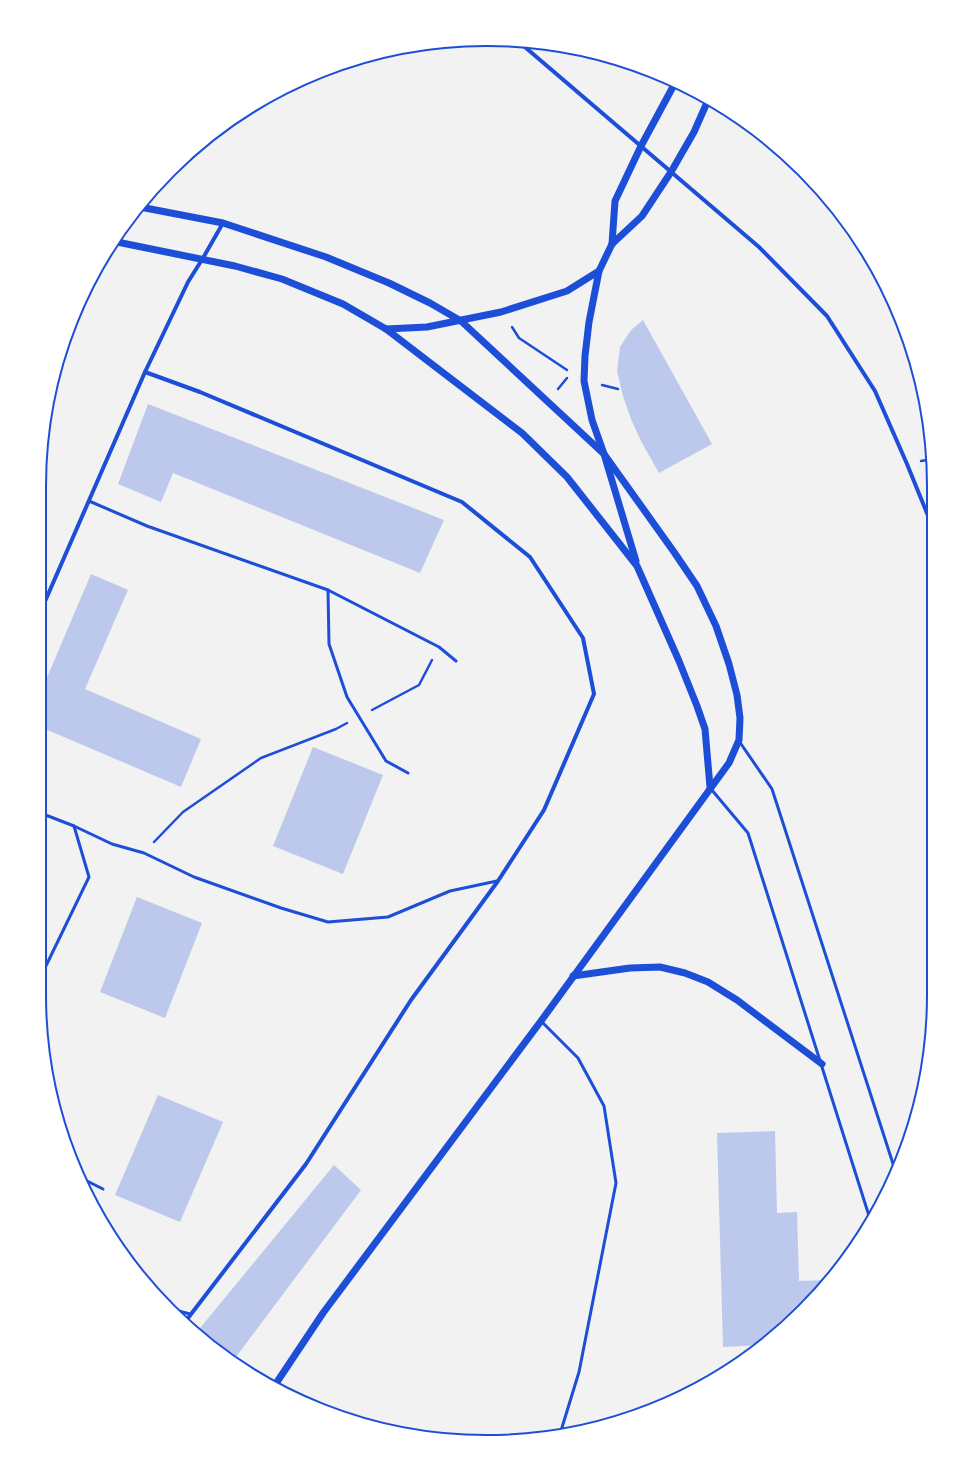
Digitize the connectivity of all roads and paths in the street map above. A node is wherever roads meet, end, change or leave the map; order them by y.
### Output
1 (526, 48) edge
2 (673, 88) edge
3 (706, 105) edge
4 (641, 146) junction
5 (671, 172) junction
6 (145, 208) edge
7 (223, 223) junction
8 (120, 242) edge
9 (612, 244) junction
10 (203, 258) junction
11 (599, 271) junction
12 (502, 312) junction
13 (460, 320) junction
14 (386, 329) junction
15 (145, 372) junction
16 (568, 376) dead end
17 (604, 454) junction
18 (89, 501) junction
19 (927, 513) edge
20 (637, 566) junction
21 (328, 590) junction
22 (46, 599) edge
23 (439, 647) junction
24 (456, 661) dead end
25 (359, 717) junction
26 (739, 740) junction
27 (408, 773) dead end
28 (710, 787) junction
29 (46, 815) edge
30 (74, 826) junction
31 (144, 853) junction
32 (498, 881) junction
33 (46, 966) edge
34 (574, 976) junction
35 (541, 1022) junction
36 (822, 1064) junction
37 (893, 1163) edge
38 (88, 1181) edge
39 (103, 1189) dead end
40 (868, 1214) edge
41 (181, 1312) edge
42 (190, 1314) junction
43 (188, 1318) edge
44 (277, 1382) edge
45 (562, 1428) edge

1 - 4 street
2 - 4 street
3 - 5 street
4 - 5 street
4 - 9 street
5 - 9 street
5 - 19 street
6 - 7 street
7 - 10 street
7 - 13 street
8 - 10 street
9 - 11 street
10 - 14 street
10 - 15 street
11 - 12 street
11 - 17 street
12 - 13 street
12 - 16 path
13 - 14 street
13 - 17 street
14 - 20 street
15 - 18 street
15 - 32 street
17 - 20 street
17 - 26 street
18 - 21 lane
18 - 22 street
20 - 28 street
21 - 23 lane
21 - 25 lane
23 - 24 lane
23 - 25 path
25 - 27 lane
25 - 31 path
26 - 28 street
26 - 37 lane
28 - 34 street
28 - 36 lane
29 - 30 lane
30 - 31 lane
30 - 33 lane
31 - 32 lane
32 - 42 street
34 - 35 street
34 - 36 street
35 - 44 street
35 - 45 lane
36 - 40 lane
38 - 39 lane
41 - 42 lane
42 - 43 street

